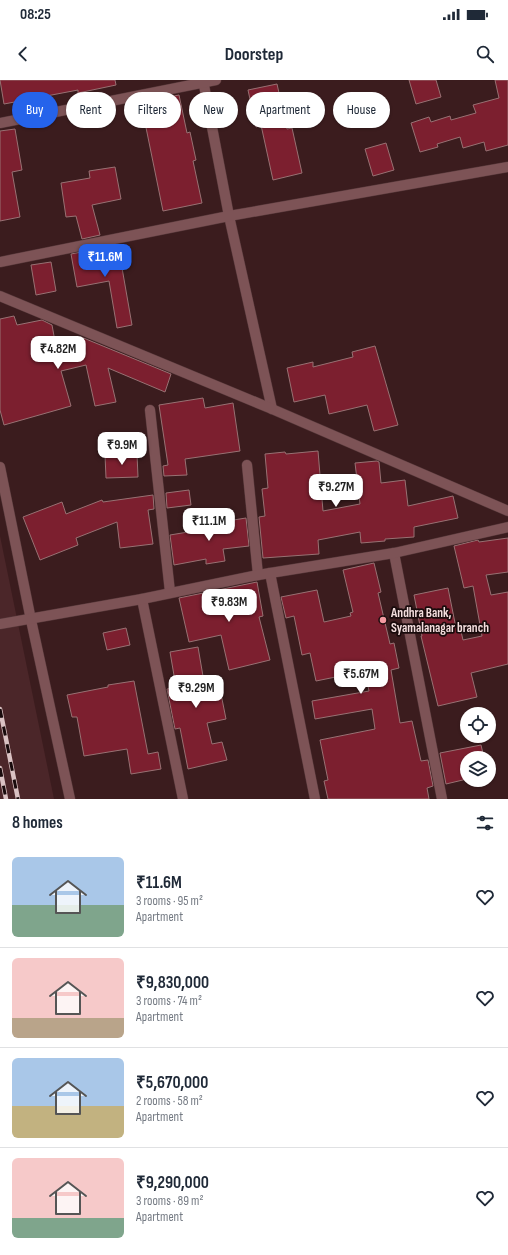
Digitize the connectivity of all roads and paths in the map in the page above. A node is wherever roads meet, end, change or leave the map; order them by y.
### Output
1 (216, 80) edge
2 (204, 81) edge
3 (0, 123) edge
4 (508, 167) edge
5 (228, 216) junction
6 (0, 262) edge
7 (0, 296) edge
8 (272, 409) junction
9 (150, 410) dead end
10 (247, 465) dead end
11 (0, 467) edge
12 (508, 511) edge
13 (508, 527) edge
14 (394, 553) junction
15 (270, 573) junction
16 (258, 575) junction
17 (170, 592) junction
18 (142, 598) junction
19 (31, 620) junction
20 (0, 624) edge
21 (70, 799) edge
22 (183, 799) edge
23 (315, 799) edge
24 (442, 799) edge

1 - 2 street
2 - 3 street
2 - 5 street
4 - 5 street
5 - 6 street
5 - 8 street
7 - 8 street
8 - 12 street
9 - 17 street
10 - 16 street
11 - 19 street
13 - 14 street
14 - 15 street
14 - 24 street
15 - 16 street
15 - 23 street
16 - 17 street
17 - 18 street
18 - 19 street
18 - 22 street
19 - 20 street
19 - 21 street

